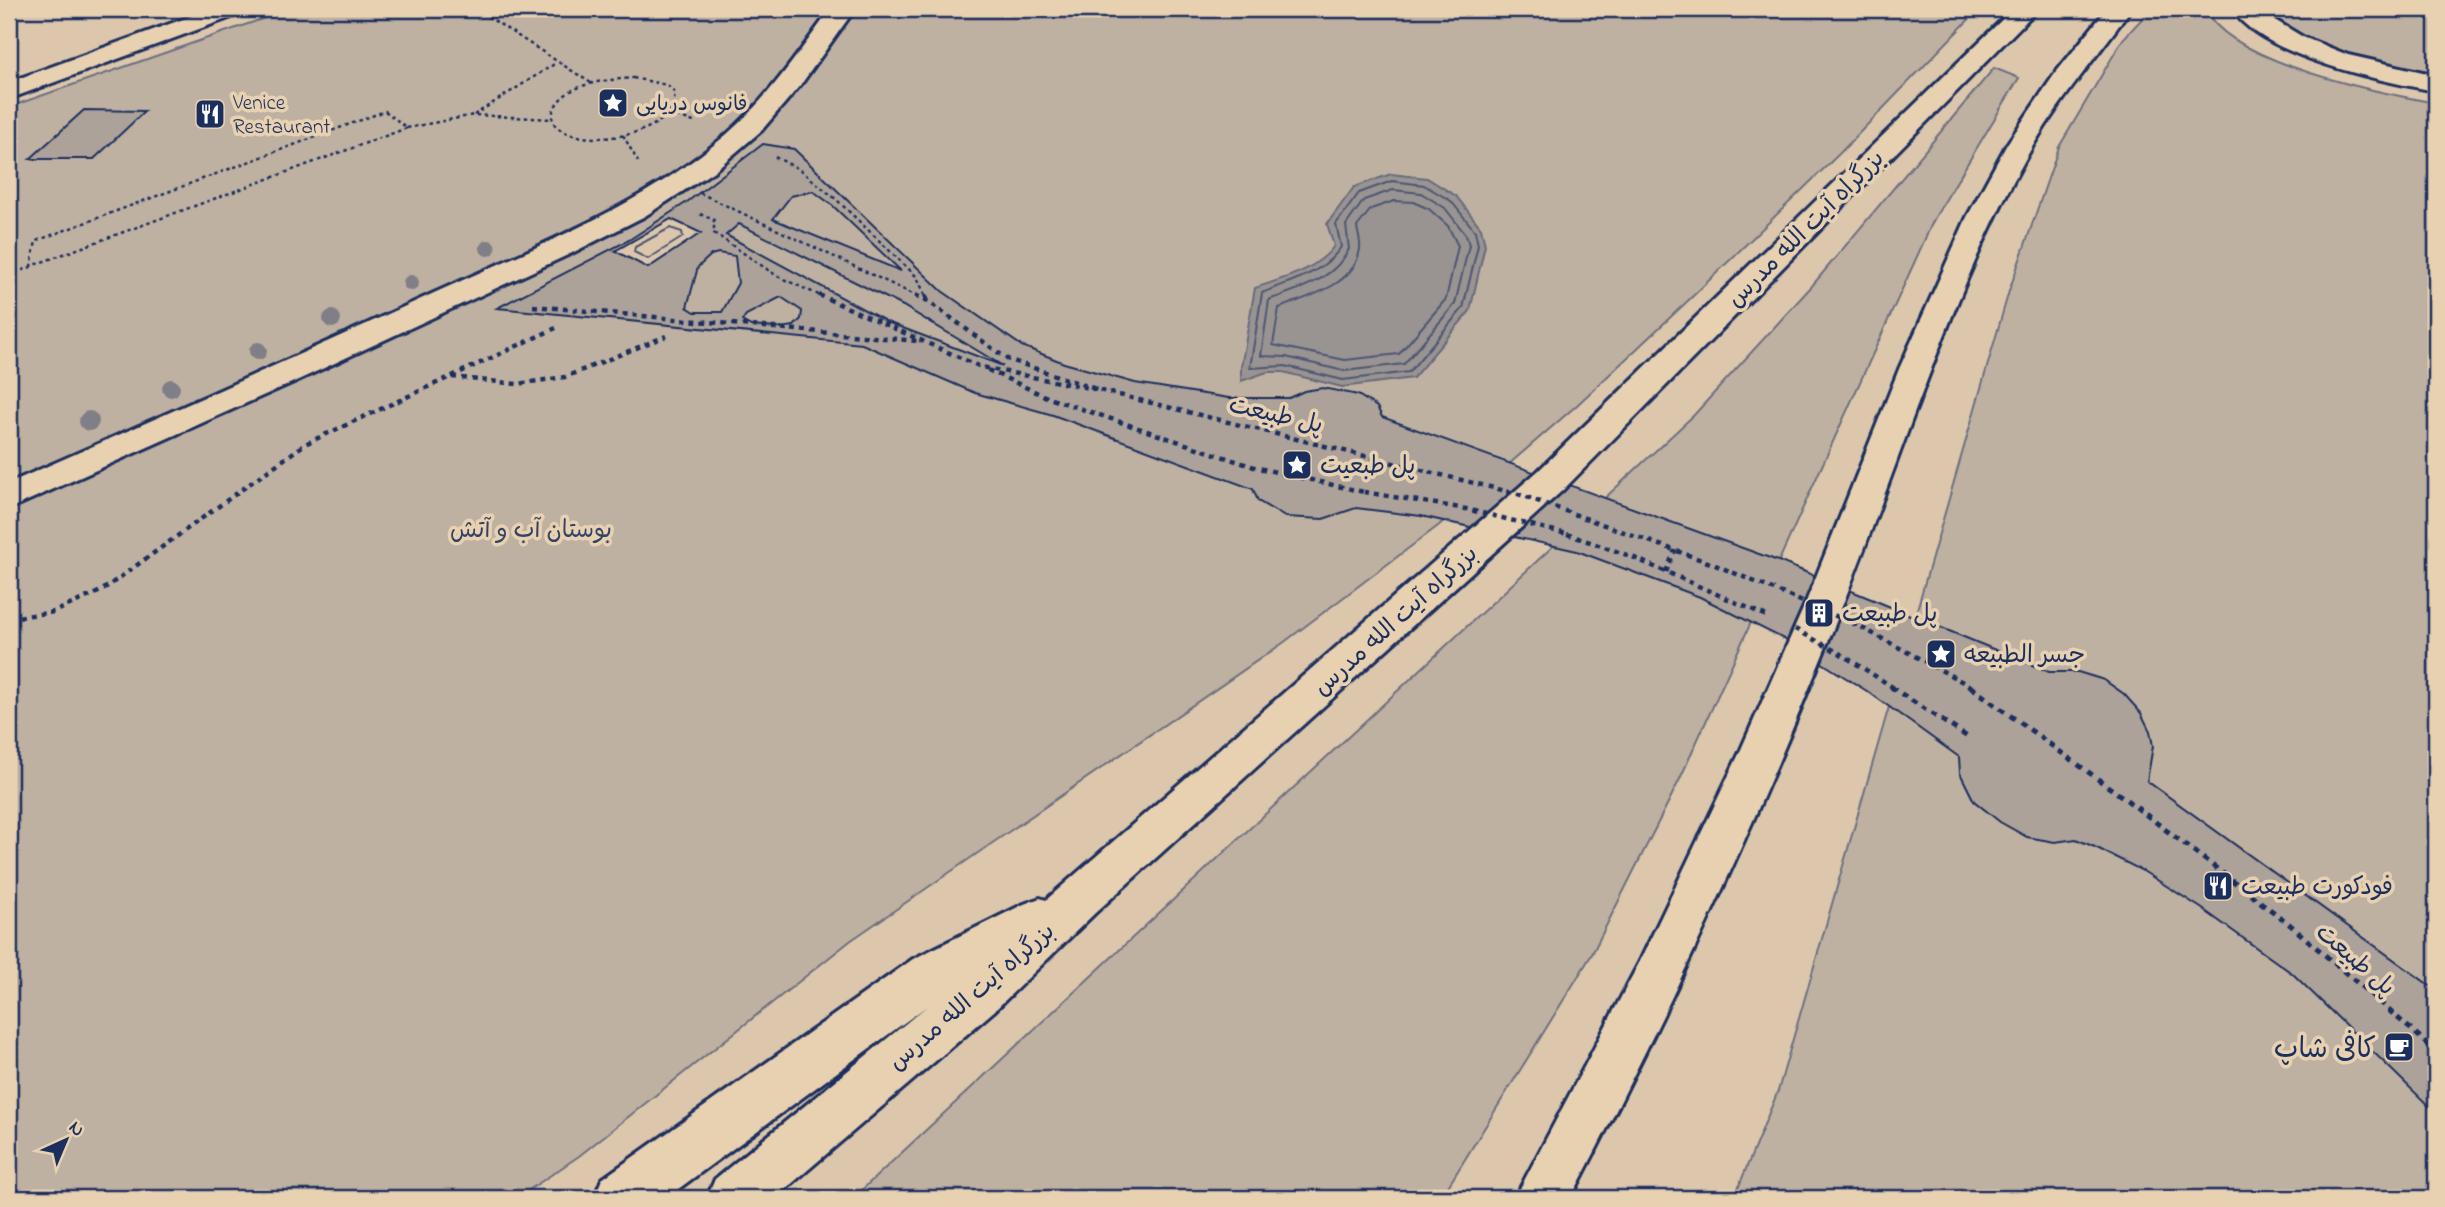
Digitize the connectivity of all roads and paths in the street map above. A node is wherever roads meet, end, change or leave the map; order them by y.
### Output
1 (232, 9) edge
2 (476, 9) edge
3 (843, 9) edge
4 (2026, 9) edge
5 (2119, 9) edge
6 (2244, 9) edge
7 (556, 62) junction
8 (2436, 83) edge
9 (592, 84) junction
10 (9, 91) edge
11 (474, 115) junction
12 (552, 119) junction
13 (407, 128) junction
14 (737, 139) junction
15 (700, 193) dead end
16 (714, 233) dead end
17 (31, 267) junction
18 (9, 275) edge
19 (928, 301) junction
20 (529, 306) dead end
21 (556, 328) dead end
22 (666, 336) dead end
23 (922, 341) junction
24 (981, 367) junction
25 (451, 376) junction
26 (1099, 390) junction
27 (9, 497) edge
28 (1675, 550) junction
29 (1666, 572) junction
30 (9, 618) edge
31 (1771, 618) dead end
32 (1783, 623) dead end
33 (1969, 738) dead end
34 (1079, 899) junction
35 (2436, 1051) edge
36 (621, 1198) edge
37 (734, 1198) edge
38 (1542, 1198) edge

1 - 10 main road
2 - 7 path
3 - 14 main road
4 - 34 main road, بزرگراه آیت الله مدرس
5 - 38 main road
6 - 8 main road
7 - 9 path
7 - 11 path
9 - 12 path
9 - 12 path
11 - 12 path
11 - 13 path
13 - 17 path
13 - 17 path
14 - 19 path
14 - 27 main road
15 - 19 path, پل طبیعت, bridge
16 - 23 path
17 - 18 path
19 - 26 path, پل طبیعت, bridge
20 - 23 path
21 - 25 path
22 - 25 path
23 - 24 path
24 - 26 path, bridge
24 - 29 path, bridge
25 - 30 path
26 - 28 path, پل طبیعت, bridge
28 - 29 path
28 - 35 path, پل طبیعت, bridge
29 - 31 path
32 - 33 path, bridge
34 - 36 main road
34 - 37 main road, بزرگراه آیت الله مدرس

